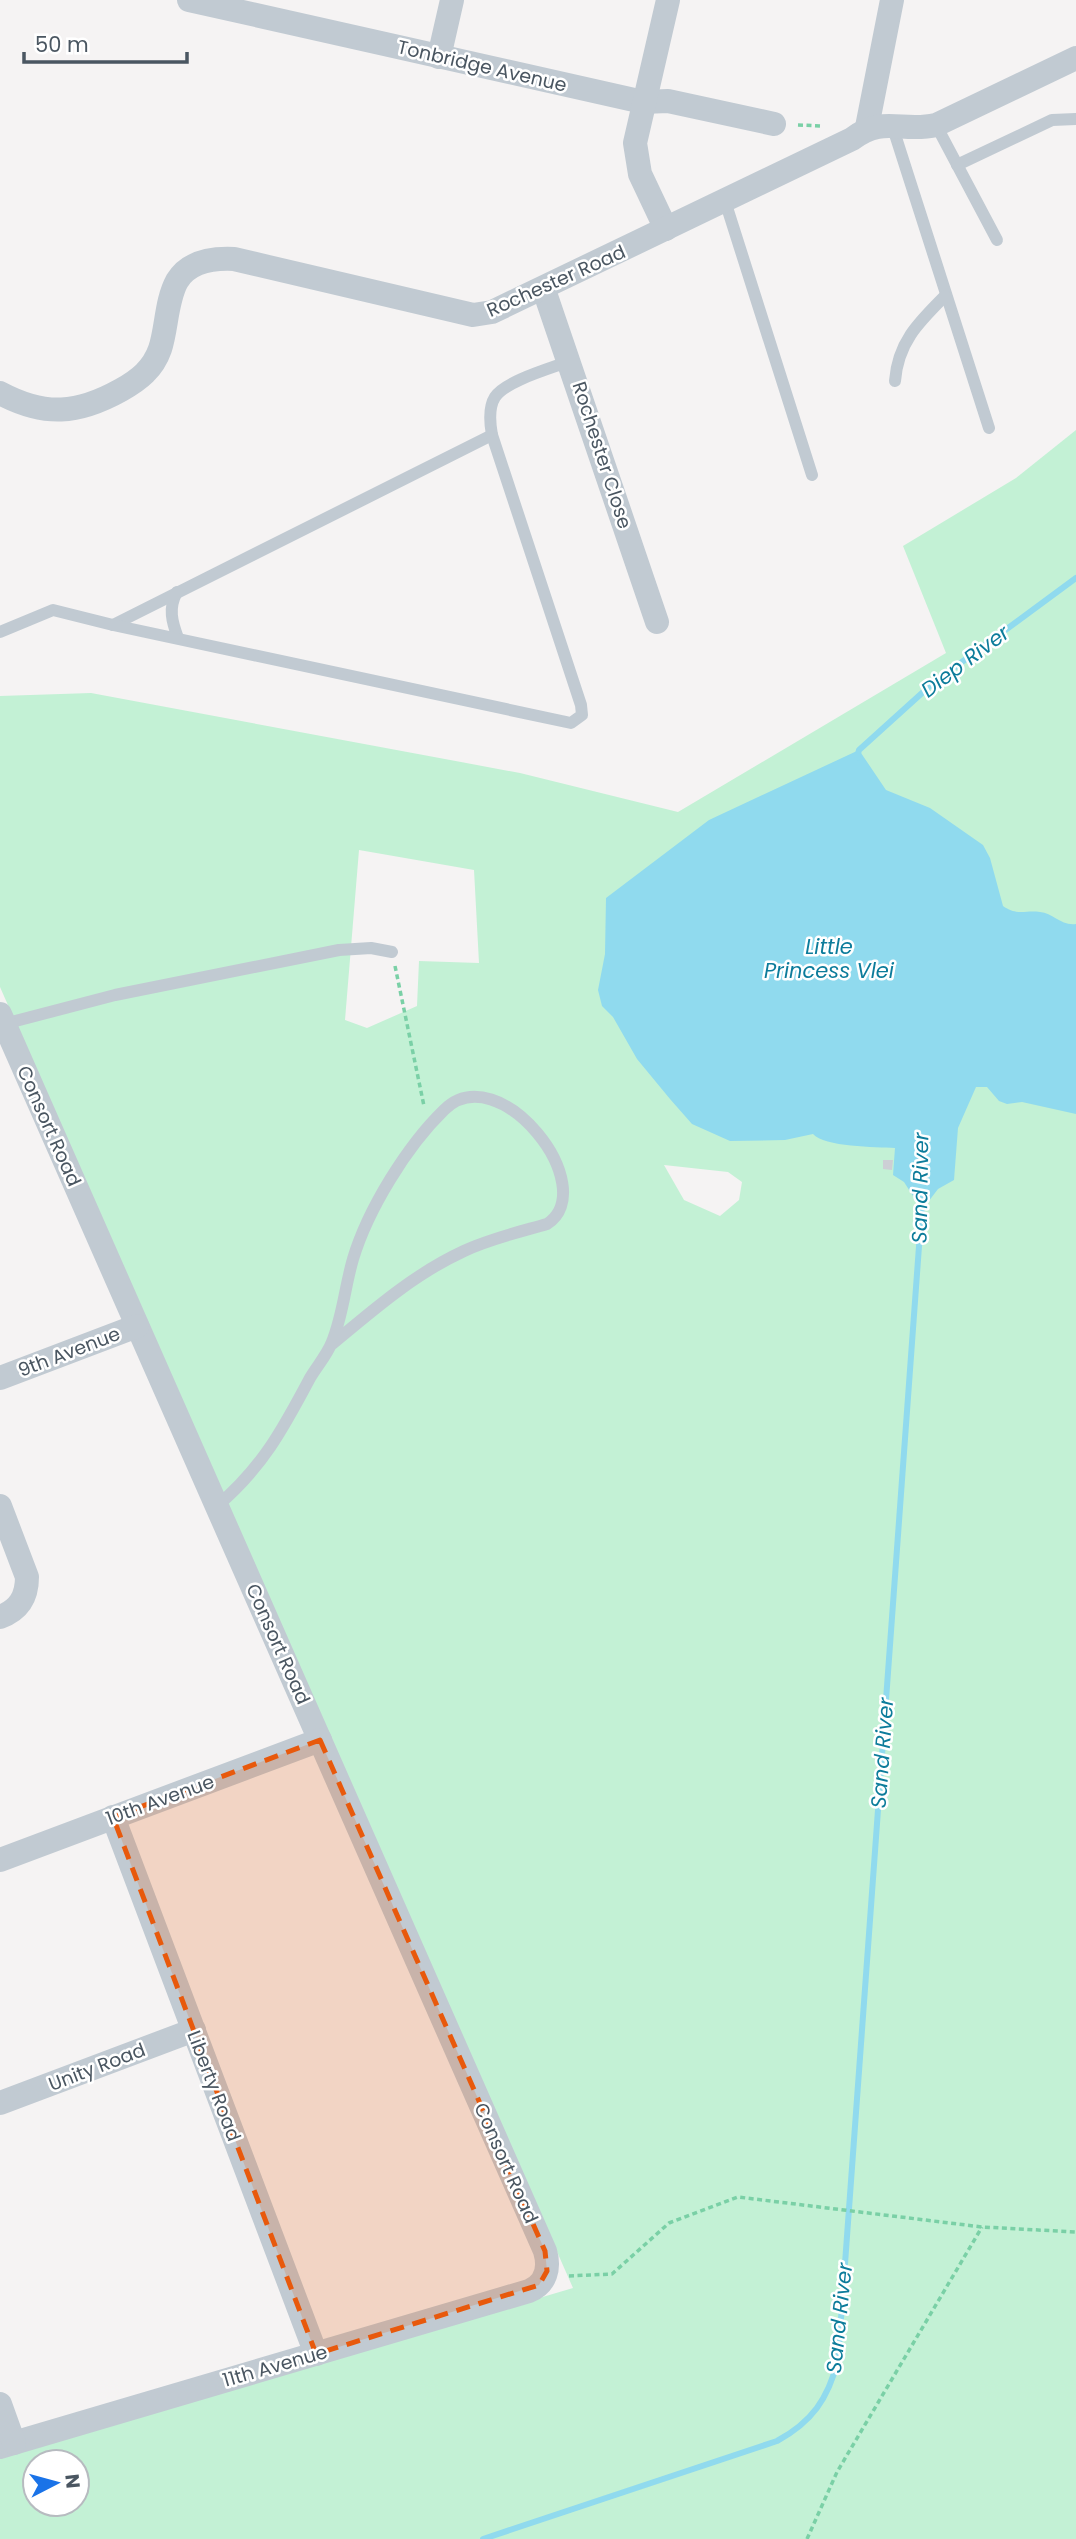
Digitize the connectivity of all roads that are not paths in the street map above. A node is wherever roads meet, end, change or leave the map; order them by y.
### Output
1 (189, 0) edge
2 (452, 0) edge
3 (668, 0) edge
4 (892, 0) edge
5 (439, 57) junction
6 (1076, 58) edge
7 (643, 102) junction
8 (1076, 119) edge
9 (775, 124) road end
10 (892, 125) junction
11 (936, 125) junction
12 (867, 127) junction
13 (957, 164) junction
14 (724, 201) junction
15 (666, 229) junction
16 (997, 240) dead end
17 (544, 290) junction
18 (945, 296) junction
19 (570, 361) junction
20 (895, 381) dead end
21 (0, 393) edge
22 (989, 428) dead end
23 (492, 435) junction
24 (812, 475) dead end
25 (177, 592) junction
26 (657, 622) dead end
27 (113, 625) junction
28 (0, 632) edge
29 (178, 638) junction
30 (392, 952) road end
31 (2, 1019) edge
32 (137, 1326) junction
33 (331, 1345) junction
34 (0, 1378) edge
35 (0, 1506) edge
36 (217, 1506) junction
37 (0, 1617) edge
38 (320, 1740) junction
39 (113, 1817) junction
40 (0, 1860) edge
41 (194, 2030) junction
42 (0, 2103) edge
43 (545, 2276) joint
44 (316, 2354) junction
45 (0, 2404) edge
46 (7, 2445) edge

1 - 5 street, Tonbridge Avenue
2 - 5 street
3 - 7 street
4 - 12 street
5 - 7 street, Tonbridge Avenue
6 - 11 street, Rochester Road
7 - 9 street, Tonbridge Avenue
7 - 15 street
8 - 13 lane
10 - 11 street, Rochester Road
10 - 12 street, Rochester Road
10 - 18 lane
11 - 13 lane
12 - 14 street, Rochester Road
13 - 16 lane
14 - 15 street, Rochester Road
14 - 24 lane
15 - 17 street, Rochester Road
17 - 19 street, Rochester Close
17 - 21 street, Rochester Road
18 - 20 lane
18 - 22 lane
19 - 23 lane
19 - 26 street, Rochester Close
23 - 25 lane
23 - 29 lane
25 - 27 lane
25 - 29 lane
27 - 28 lane
27 - 29 lane
30 - 31 lane
31 - 32 street, Consort Road
32 - 34 street, 9th Avenue
32 - 36 street, Consort Road
33 - 33 lane
33 - 36 lane
35 - 37 street
36 - 38 street, Consort Road
38 - 39 street, 10th Avenue
38 - 43 street, Consort Road
39 - 40 street, 10th Avenue
39 - 41 street, Liberty Road
41 - 42 street, Unity Road
41 - 44 street, Liberty Road
43 - 44 street, 11th Avenue
44 - 46 street, 11th Avenue
45 - 46 street

